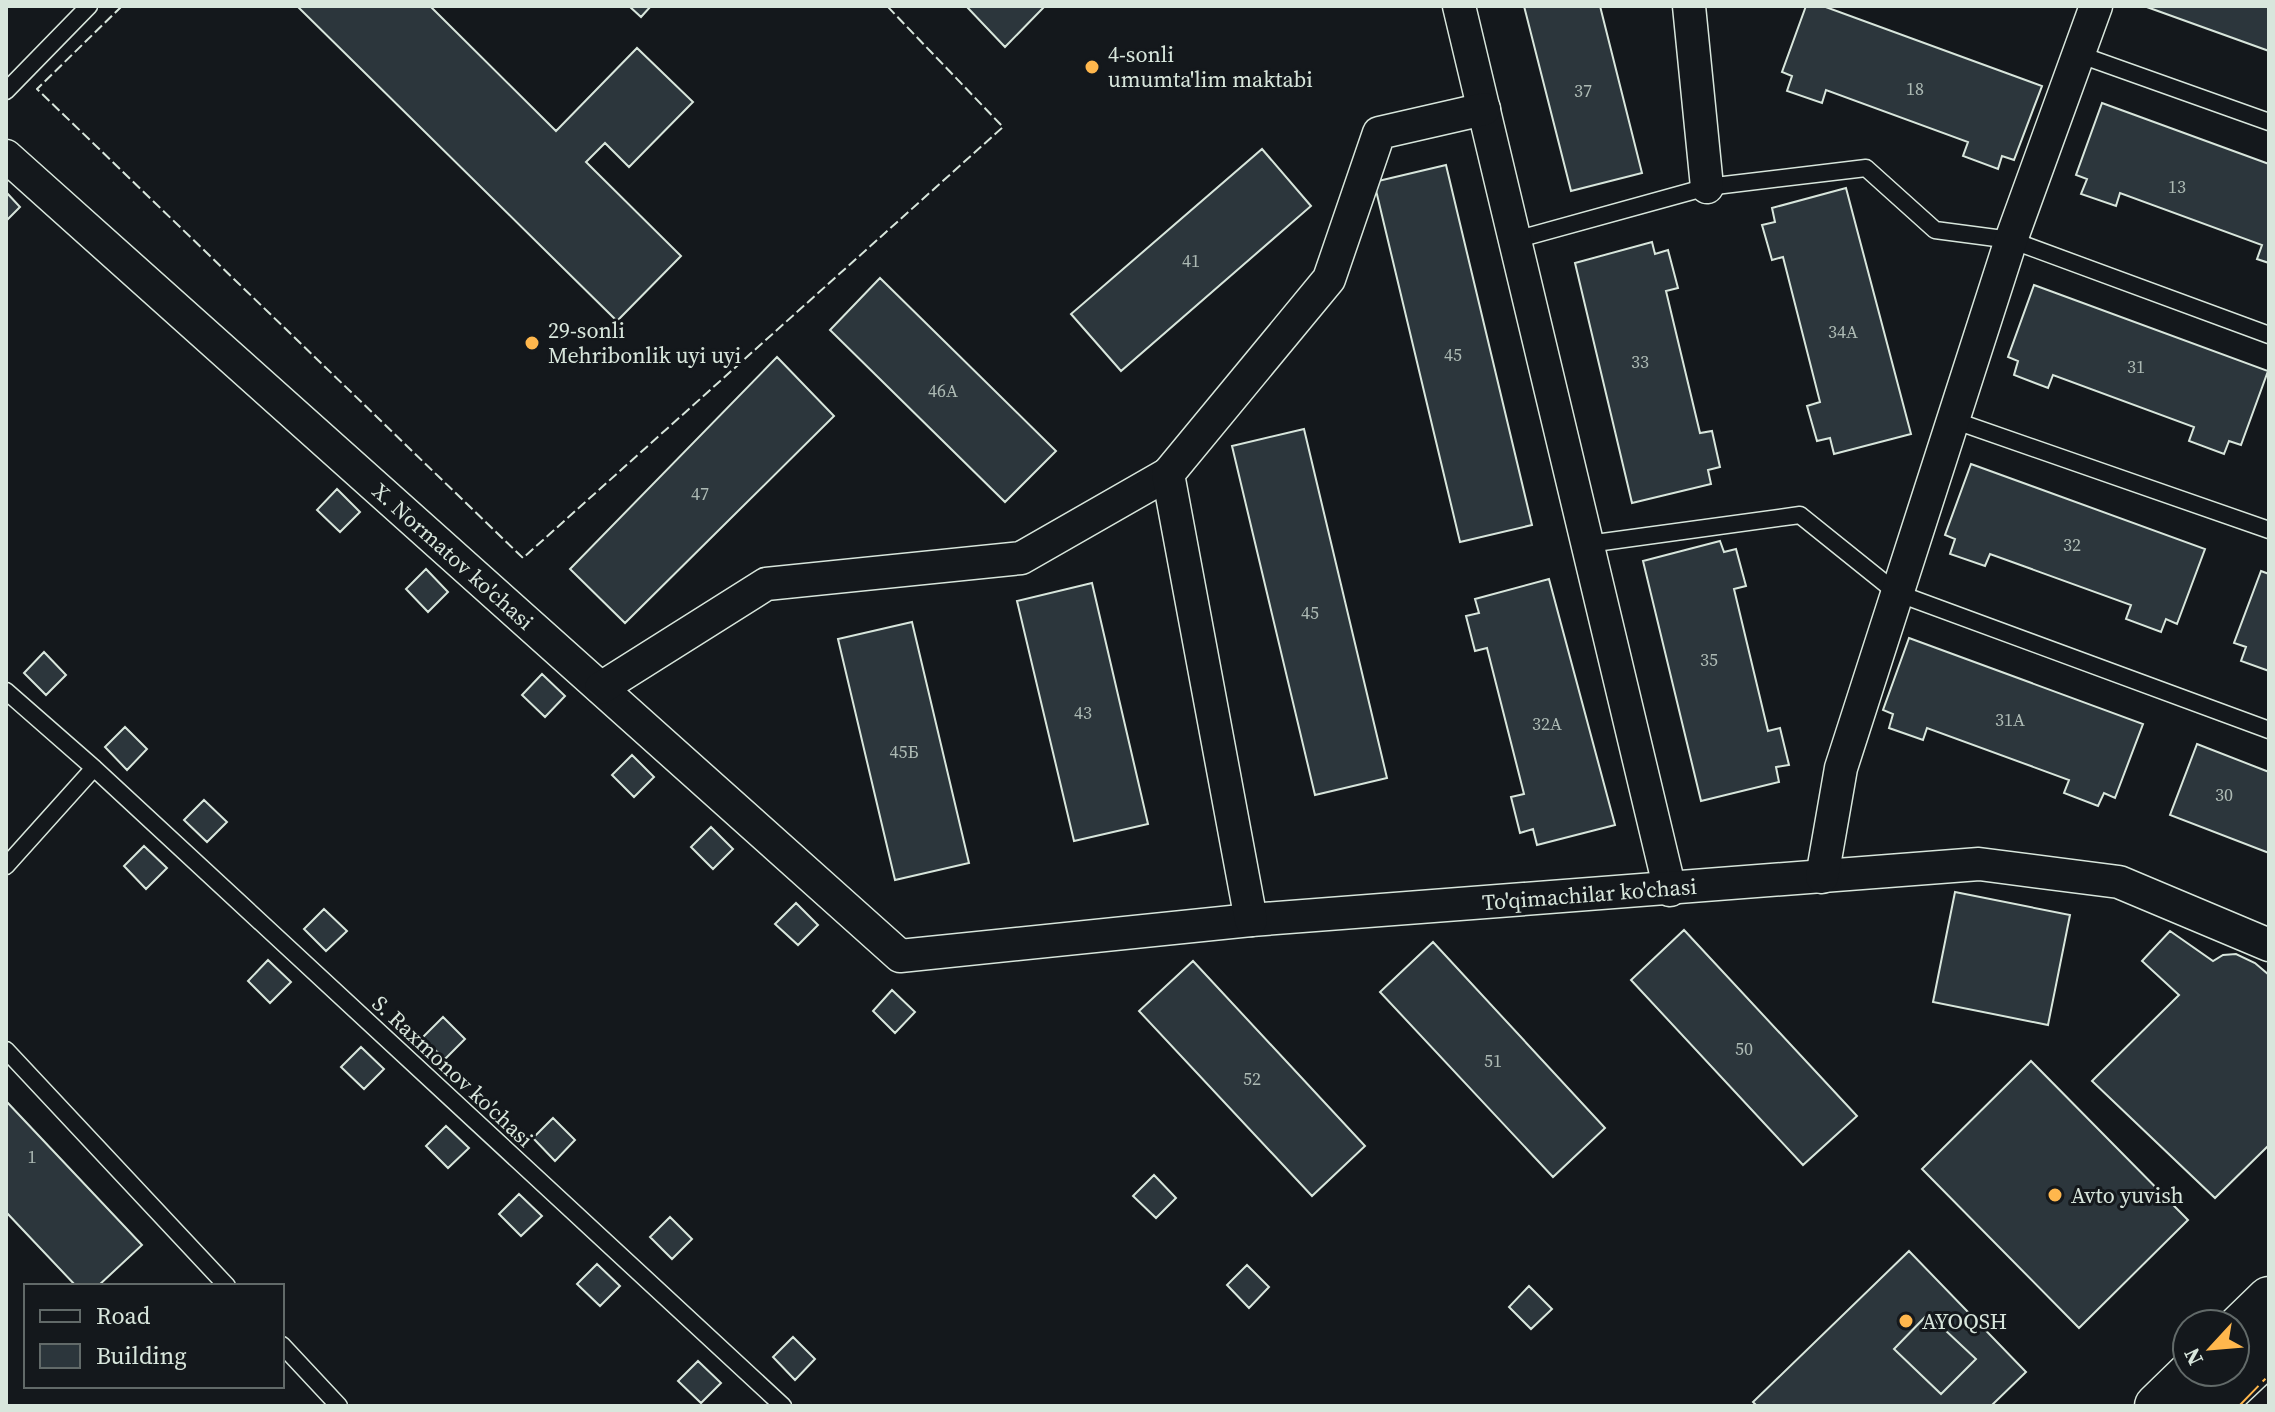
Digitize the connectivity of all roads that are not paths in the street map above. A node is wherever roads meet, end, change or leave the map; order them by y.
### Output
1 (89, 6) edge
2 (1459, 6) edge
3 (1689, 6) edge
4 (2096, 6) edge
5 (2078, 54) junction
6 (6, 91) edge
7 (1484, 109) junction
8 (2269, 122) edge
9 (6, 156) edge
10 (1707, 187) junction
11 (1515, 240) junction
12 (2011, 240) junction
13 (2269, 335) edge
14 (1953, 420) junction
15 (1168, 474) junction
16 (2269, 530) edge
17 (1588, 544) junction
18 (1897, 593) junction
19 (601, 688) junction
20 (6, 691) edge
21 (2269, 730) edge
22 (94, 768) junction
23 (6, 866) edge
24 (1822, 877) junction
25 (1670, 890) junction
26 (1251, 920) junction
27 (2269, 945) edge
28 (900, 956) joint
29 (6, 1050) edge
30 (225, 1284) edge
31 (2269, 1299) edge
32 (2251, 1316) edge
33 (284, 1347) edge
34 (2269, 1351) edge
35 (2176, 1388) edge
36 (335, 1404) edge
37 (783, 1406) edge
38 (2157, 1406) edge
39 (2211, 1406) edge

1 - 6 lane
2 - 7 street
3 - 10 street
4 - 5 street
5 - 8 lane
5 - 12 street
7 - 11 street
7 - 15 street
9 - 19 street, X. Normatov ko'chasi
10 - 11 lane
10 - 12 lane
11 - 17 street
12 - 13 lane
12 - 14 street
14 - 16 lane
14 - 18 street
15 - 19 street
15 - 26 street
17 - 18 lane
17 - 25 street
18 - 21 lane
18 - 24 street
19 - 28 street, X. Normatov ko'chasi
20 - 22 lane, S. Raxmonov ko'chasi
22 - 23 lane
22 - 37 lane, S. Raxmonov ko'chasi
24 - 25 street, To'qimachilar ko'chasi
24 - 27 street, To'qimachilar ko'chasi
25 - 26 street, To'qimachilar ko'chasi
26 - 28 street, To'qimachilar ko'chasi
29 - 30 lane
31 - 32 main road
33 - 36 lane
34 - 39 main road
35 - 38 main road

